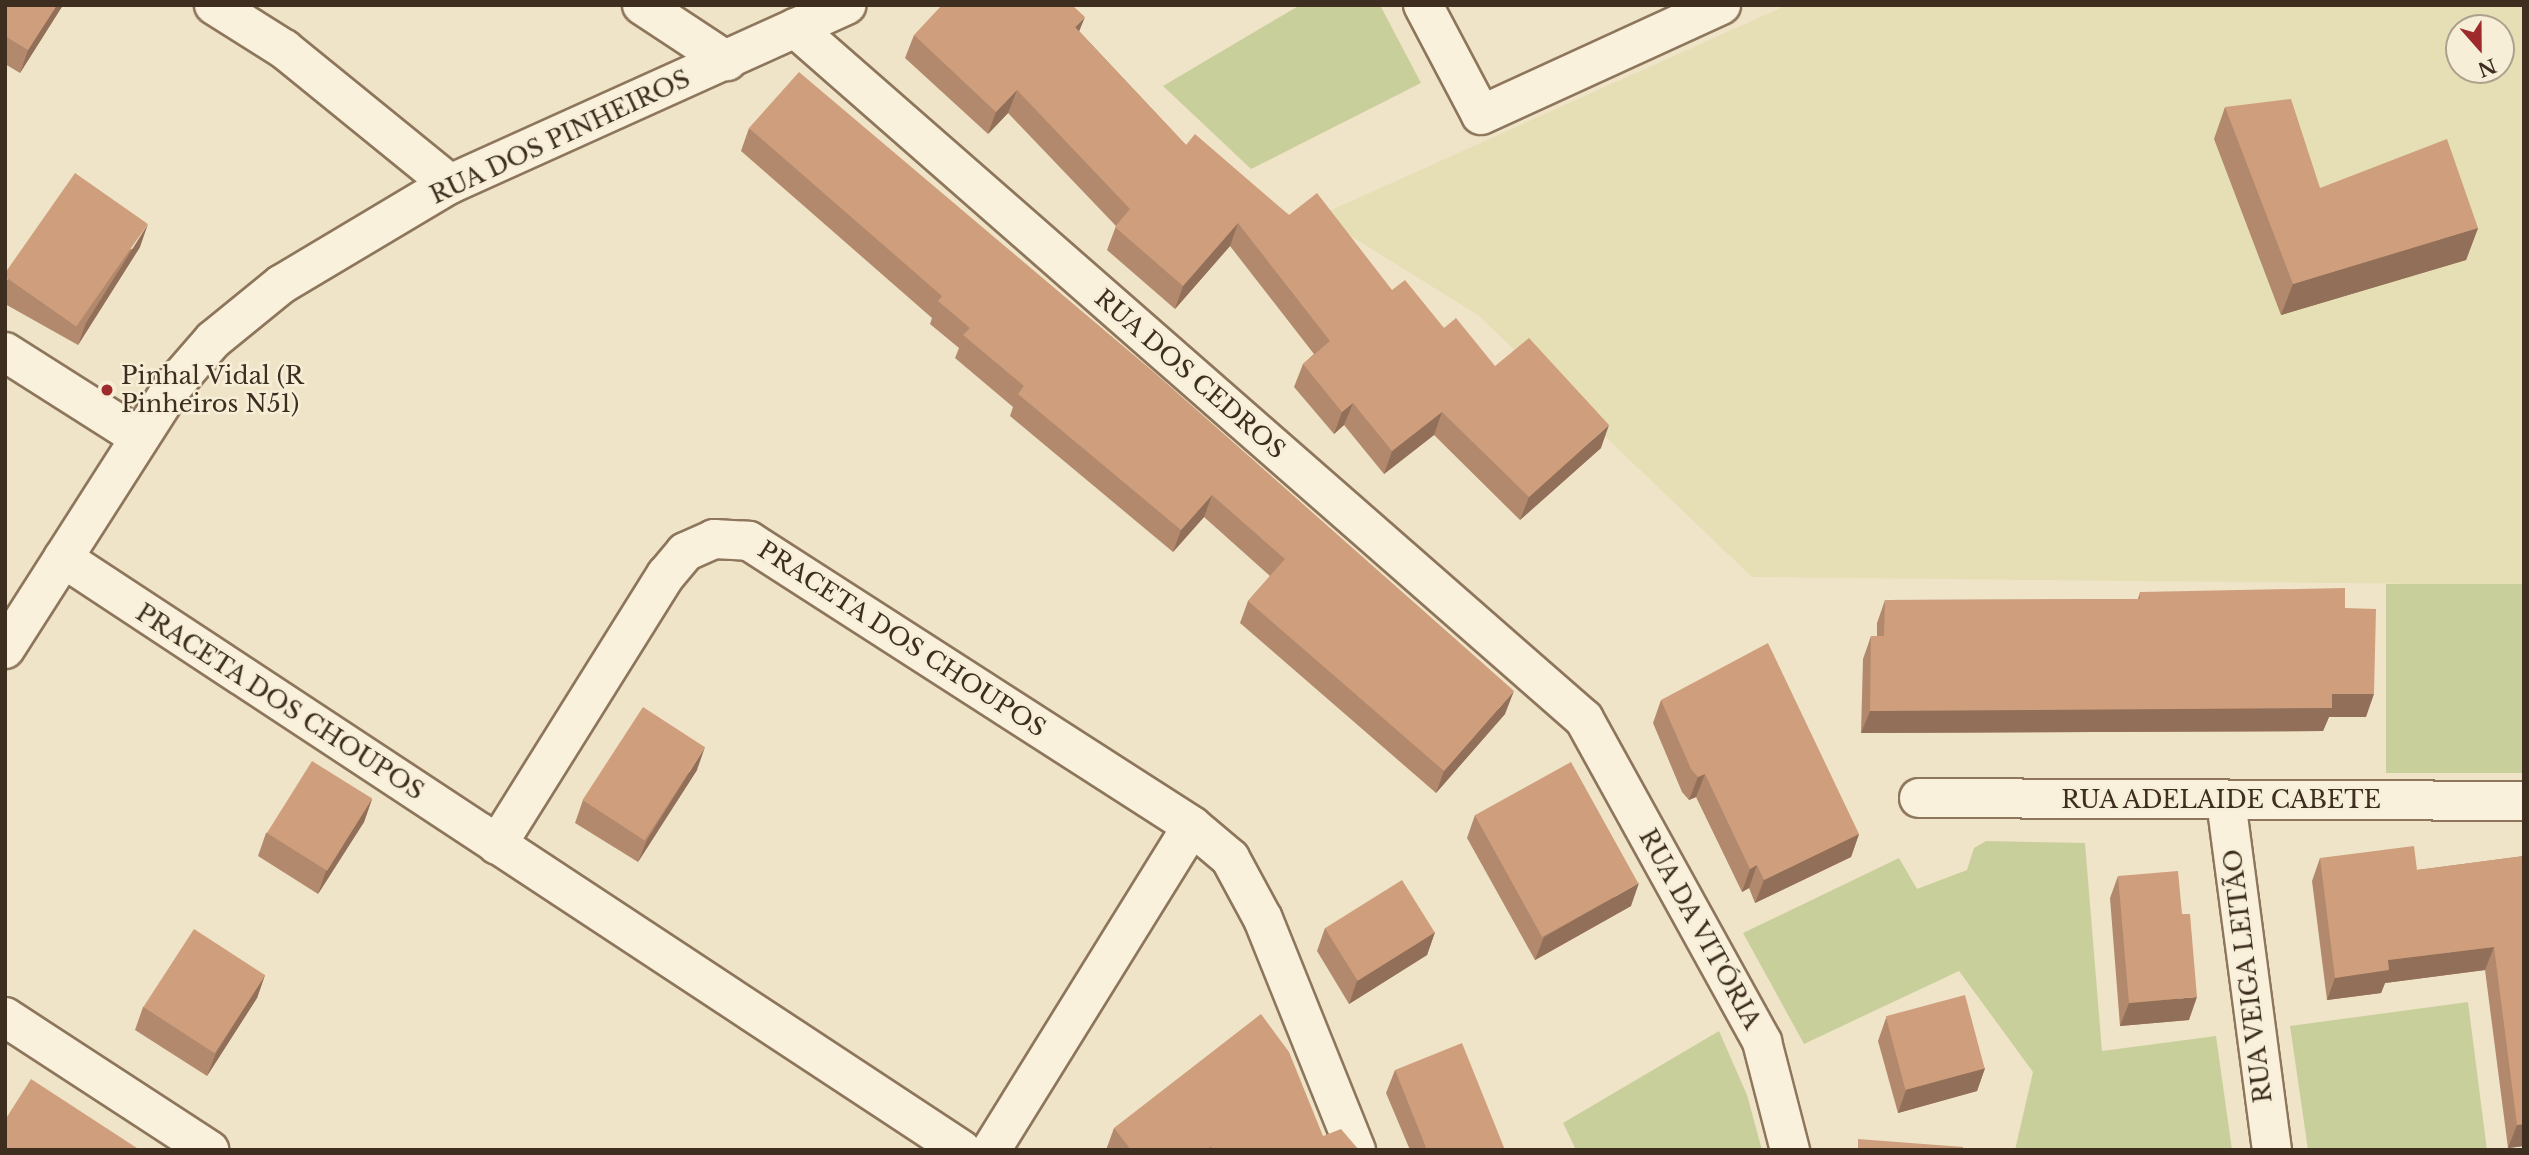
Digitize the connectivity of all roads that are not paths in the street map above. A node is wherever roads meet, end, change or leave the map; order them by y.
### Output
1 (214, 5) edge
2 (642, 5) edge
3 (846, 5) edge
4 (1423, 5) edge
5 (1721, 5) edge
6 (795, 28) junction
7 (727, 61) junction
8 (450, 184) junction
9 (5, 352) edge
10 (139, 437) junction
11 (63, 558) junction
12 (5, 649) edge
13 (1584, 719) joint
14 (1919, 798) dead end
15 (2227, 801) junction
16 (2524, 801) edge
17 (1192, 826) junction
18 (497, 845) junction
19 (5, 1017) edge
20 (209, 1150) edge
21 (961, 1150) edge
22 (990, 1150) edge
23 (1356, 1150) edge
24 (1790, 1150) edge
25 (2273, 1150) edge

1 - 8 street
2 - 7 street
3 - 6 street, RUA DOS PINHEIROS
4 - 5 street
6 - 7 street, RUA DOS PINHEIROS
6 - 13 street, RUA DOS CEDROS
7 - 8 street, RUA DOS PINHEIROS
8 - 10 street, RUA DOS PINHEIROS
9 - 10 street
10 - 11 street, RUA DOS PINHEIROS
11 - 12 street, RUA DOS PINHEIROS
11 - 18 street, PRACETA DOS CHOUPOS
13 - 24 street, RUA DA VITÓRIA
14 - 15 street, RUA ADELAIDE CABETE
15 - 16 street, RUA ADELAIDE CABETE
15 - 25 street, RUA VEIGA LEITÃO
17 - 18 street, PRACETA DOS CHOUPOS
17 - 22 street
17 - 23 street, PRACETA DOS CHOUPOS
18 - 21 street, PRACETA DOS CHOUPOS
19 - 20 street

